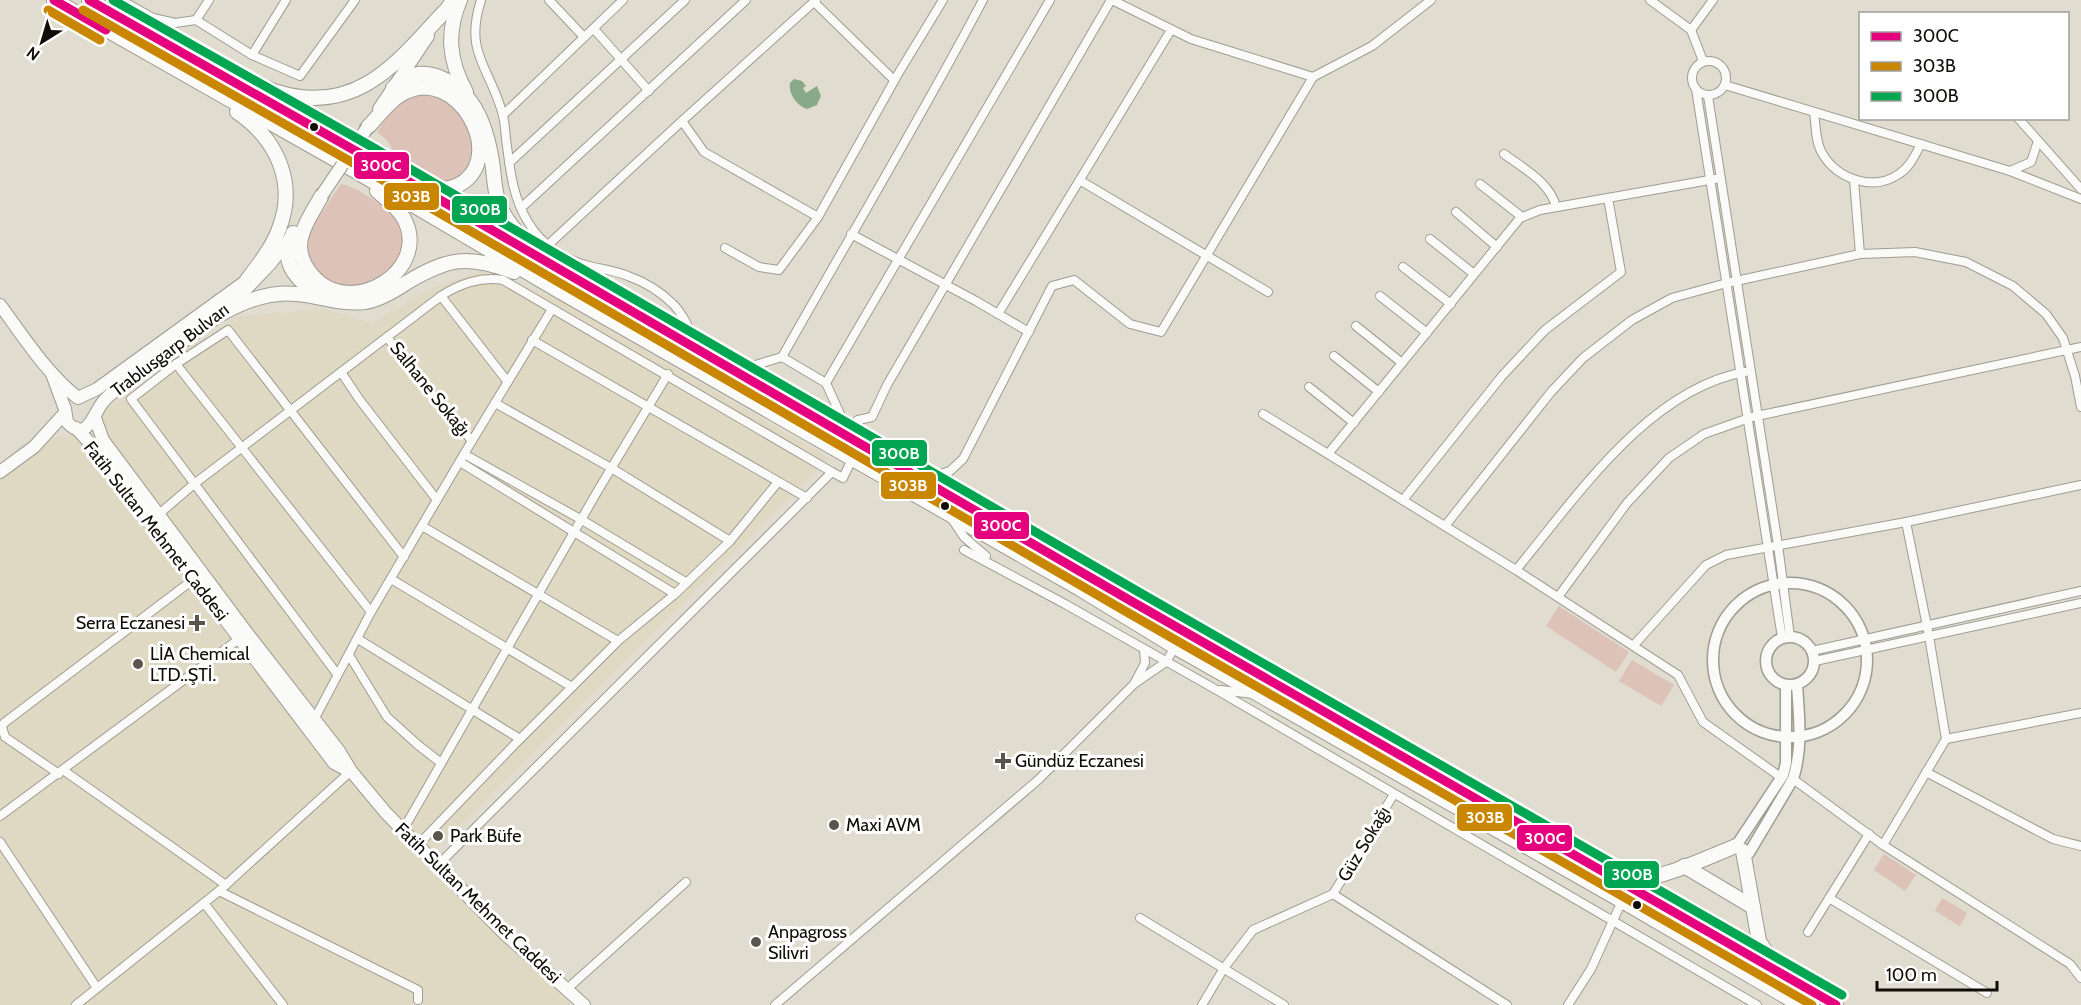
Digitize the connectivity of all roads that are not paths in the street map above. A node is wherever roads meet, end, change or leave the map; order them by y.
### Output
1 (54, 0) edge
2 (89, 0) edge
3 (121, 0) edge
4 (209, 0) edge
5 (286, 0) edge
6 (355, 0) edge
7 (452, 0) edge
8 (460, 0) edge
9 (481, 0) edge
10 (549, 0) edge
11 (623, 0) edge
12 (685, 0) edge
13 (746, 0) edge
14 (942, 0) edge
15 (983, 0) edge
16 (1050, 0) edge
17 (1111, 0) edge
18 (1431, 0) edge
19 (1650, 0) edge
20 (1713, 0) edge
21 (815, 1) edge
22 (1662, 4) edge
23 (444, 12) junction
24 (196, 20) junction
25 (594, 29) junction
26 (1171, 30) junction
27 (1691, 30) junction
28 (584, 37) junction
29 (184, 53) junction
30 (252, 55) junction
31 (621, 59) junction
32 (1703, 61) junction
33 (176, 69) junction
34 (1313, 77) junction
35 (894, 80) junction
36 (1725, 85) junction
37 (393, 88) junction
38 (1696, 89) junction
39 (649, 91) junction
40 (1708, 96) junction
41 (471, 102) junction
42 (1814, 111) junction
43 (503, 115) junction
44 (2020, 120) edge
45 (682, 121) junction
46 (367, 128) junction
47 (2038, 141) junction
48 (1921, 144) junction
49 (361, 154) junction
50 (1504, 154) dead end
51 (509, 163) junction
52 (350, 168) junction
53 (2010, 171) junction
54 (1721, 178) junction
55 (1711, 180) junction
56 (1854, 180) junction
57 (1081, 181) junction
58 (1480, 184) dead end
59 (2081, 189) edge
60 (322, 195) junction
61 (1608, 198) junction
62 (2081, 199) edge
63 (1556, 207) junction
64 (521, 208) junction
65 (1455, 212) dead end
66 (818, 217) junction
67 (1522, 217) junction
68 (293, 233) junction
69 (851, 234) junction
70 (1430, 239) dead end
71 (548, 245) junction
72 (1497, 247) junction
73 (724, 248) dead end
74 (1860, 254) junction
75 (1206, 256) junction
76 (898, 260) junction
77 (1403, 267) dead end
78 (1474, 274) junction
79 (247, 280) junction
80 (1738, 281) junction
81 (580, 283) junction
82 (1727, 283) junction
83 (945, 285) junction
84 (560, 291) junction
85 (1268, 292) dead end
86 (441, 296) junction
87 (1380, 296) dead end
88 (335, 301) junction
89 (1450, 304) junction
90 (0, 305) edge
91 (552, 309) junction
92 (223, 313) junction
93 (998, 314) junction
94 (1356, 326) dead end
95 (1029, 332) junction
96 (1427, 333) junction
97 (387, 337) junction
98 (532, 340) junction
99 (2081, 347) edge
100 (2067, 350) junction
101 (700, 352) junction
102 (782, 357) junction
103 (1334, 357) dead end
104 (1402, 363) junction
105 (176, 364) junction
106 (735, 371) junction
107 (1752, 371) junction
108 (341, 372) junction
109 (1740, 373) junction
110 (52, 374) junction
111 (668, 374) junction
112 (507, 381) junction
113 (826, 383) junction
114 (1309, 387) dead end
115 (1379, 392) junction
116 (79, 397) junction
117 (495, 403) junction
118 (2081, 407) edge
119 (649, 408) junction
120 (290, 410) junction
121 (64, 411) junction
122 (1263, 414) dead end
123 (95, 416) junction
124 (1759, 416) junction
125 (1748, 418) junction
126 (1354, 423) junction
127 (74, 428) junction
128 (849, 435) junction
129 (472, 441) junction
130 (33, 447) junction
131 (242, 447) junction
132 (1328, 454) junction
133 (462, 458) junction
134 (852, 459) junction
135 (613, 469) junction
136 (0, 472) edge
137 (832, 472) junction
138 (922, 479) junction
139 (778, 482) junction
140 (194, 484) junction
141 (2081, 485) edge
142 (807, 498) junction
143 (437, 500) junction
144 (1403, 500) junction
145 (949, 514) junction
146 (154, 518) junction
147 (582, 520) junction
148 (1906, 522) junction
149 (422, 526) junction
150 (1445, 526) junction
151 (575, 531) junction
152 (730, 541) junction
153 (1778, 545) junction
154 (1768, 547) junction
155 (964, 550) dead end
156 (404, 557) junction
157 (1516, 570) junction
158 (1015, 576) junction
159 (194, 579) junction
160 (391, 579) junction
161 (687, 583) junction
162 (1779, 584) junction
163 (2081, 591) edge
164 (538, 594) junction
165 (675, 594) junction
166 (1558, 597) junction
167 (2081, 603) edge
168 (371, 612) junction
169 (1926, 626) junction
170 (243, 636) junction
171 (1929, 636) junction
172 (1786, 638) junction
173 (358, 639) junction
174 (618, 641) junction
175 (1635, 645) junction
176 (1863, 645) junction
177 (1175, 647) junction
178 (507, 648) junction
179 (1144, 649) junction
180 (349, 655) junction
181 (1813, 656) junction
182 (1166, 662) junction
183 (337, 675) junction
184 (1134, 684) junction
185 (1792, 685) junction
186 (572, 687) junction
187 (1215, 690) junction
188 (1261, 695) junction
189 (472, 710) junction
190 (2081, 713) edge
191 (310, 722) junction
192 (1787, 737) junction
193 (1800, 738) junction
194 (520, 739) junction
195 (1946, 740) junction
196 (441, 763) junction
197 (351, 771) junction
198 (61, 772) junction
199 (1926, 772) junction
200 (1782, 778) junction
201 (1793, 779) junction
202 (1394, 794) junction
203 (0, 816) edge
204 (403, 830) junction
205 (1869, 834) junction
206 (0, 842) edge
207 (418, 845) junction
208 (1883, 845) junction
209 (2081, 846) edge
210 (1740, 849) junction
211 (438, 865) junction
212 (1684, 866) junction
213 (1598, 869) junction
214 (686, 882) dead end
215 (223, 888) junction
216 (1333, 894) junction
217 (1829, 898) junction
218 (1622, 901) junction
219 (204, 903) junction
220 (1753, 907) junction
221 (1140, 918) dead end
222 (1613, 921) junction
223 (1808, 932) dead end
224 (1224, 968) junction
225 (2081, 978) edge
226 (97, 988) junction
227 (567, 989) junction
228 (1987, 993) dead end
229 (418, 1000) dead end
230 (1830, 1002) edge
231 (83, 1003) edge
232 (284, 1005) edge
233 (584, 1005) edge
234 (775, 1005) edge
235 (1202, 1005) edge
236 (1284, 1005) edge
237 (1507, 1005) edge
238 (1568, 1005) edge
239 (1756, 1005) edge
240 (1800, 1005) edge

1 - 33 highway
2 - 29 highway
3 - 24 street
4 - 24 street
5 - 30 street
6 - 30 street
7 - 23 main road, Trablusgarp Bulvarı
8 - 41 highway
9 - 43 street
10 - 28 street
11 - 25 street
12 - 31 street
13 - 39 street
14 - 35 street
15 - 69 street
16 - 76 street
17 - 26 street
17 - 83 street
18 - 34 street
19 - 22 street
20 - 27 street
21 - 35 street
21 - 45 street
22 - 27 street
23 - 29 highway
23 - 37 main road, Trablusgarp Bulvarı
24 - 30 street
25 - 28 street
25 - 31 street
26 - 34 street
26 - 57 street
27 - 32 street
28 - 43 street
29 - 49 highway
31 - 39 street
31 - 51 street
32 - 36 street
32 - 38 street
33 - 52 highway
33 - 79 highway
34 - 75 street
35 - 66 street
36 - 40 street
36 - 42 street
37 - 41 highway
37 - 46 main road, Trablusgarp Bulvarı
38 - 40 street
38 - 55 street
39 - 64 street
40 - 54 street
41 - 81 highway
42 - 48 street
42 - 56 street
43 - 51 street
44 - 47 street
45 - 66 street
45 - 71 street
46 - 49 highway
46 - 60 main road, Trablusgarp Bulvarı, bridge
47 - 53 street
47 - 59 street
48 - 53 street
48 - 56 street
49 - 81 highway
50 - 63 street
51 - 64 street
52 - 60 highway
52 - 84 highway
53 - 62 street
54 - 55 street
54 - 80 street
55 - 61 street
55 - 82 street
56 - 74 street
57 - 75 street
57 - 93 street
58 - 67 street
60 - 68 main road, Trablusgarp Bulvarı
61 - 63 street
61 - 144 street
63 - 67 street
64 - 71 street
65 - 72 street
66 - 73 street
67 - 72 street
68 - 79 main road, Trablusgarp Bulvarı
68 - 88 highway
68 - 92 main road, Trablusgarp Bulvarı
69 - 76 street
69 - 102 street
70 - 78 street
71 - 101 street
72 - 78 street
74 - 80 street
74 - 100 street
75 - 85 street
75 - 95 street
76 - 83 street
76 - 113 street
77 - 89 street
78 - 89 street
79 - 116 main road, Trablusgarp Bulvarı
80 - 82 street
80 - 107 street
81 - 101 highway
82 - 109 street
82 - 150 street
83 - 93 street
83 - 128 street
84 - 88 highway
84 - 134 highway
86 - 91 street
86 - 97 street
86 - 112 street
87 - 96 street
88 - 92 highway
89 - 96 street
90 - 110 main road
91 - 98 street
91 - 111 street
92 - 123 main road, Trablusgarp Bulvarı
93 - 95 street
94 - 104 street
95 - 138 street
96 - 104 street
97 - 108 street
97 - 129 street, Salhane Sokağı
98 - 112 street
98 - 119 street
99 - 100 street
100 - 118 street
100 - 124 street
101 - 106 highway
102 - 106 street
102 - 113 street
103 - 115 street
104 - 115 street
105 - 120 street
105 - 131 street
105 - 140 street
106 - 128 highway
107 - 109 street
107 - 124 street
108 - 120 street
108 - 143 street
109 - 125 street
109 - 157 street
110 - 116 main road
110 - 121 main road
111 - 119 street
111 - 137 street
112 - 117 street
113 - 128 street
114 - 126 street
115 - 126 street
116 - 121 main road
116 - 123 main road
117 - 129 street
117 - 135 street
119 - 135 street
119 - 139 street
120 - 131 street
120 - 156 street
121 - 127 main road
121 - 130 main road
122 - 132 street
123 - 127 main road
123 - 146 main road, Fatih Sultan Mehmet Caddesi
124 - 125 street
124 - 153 street
125 - 154 street
125 - 166 street
126 - 132 street
127 - 130 main road
127 - 146 main road, Fatih Sultan Mehmet Caddesi
128 - 138 highway
129 - 133 street
130 - 136 main road
131 - 140 street
131 - 168 street
132 - 144 street
133 - 143 street
133 - 147 street
133 - 151 street
134 - 137 street
134 - 145 highway
135 - 147 street
135 - 152 street
137 - 142 street
138 - 213 highway
139 - 142 street
139 - 152 street
140 - 146 street
140 - 183 street
141 - 148 street
142 - 211 street
143 - 149 street
144 - 150 street
145 - 158 street
145 - 177 highway
146 - 159 main road, Fatih Sultan Mehmet Caddesi
146 - 170 main road, Fatih Sultan Mehmet Caddesi
147 - 151 street
147 - 161 street
148 - 153 street
148 - 169 street
149 - 156 street
149 - 164 street
150 - 157 street
151 - 164 street
151 - 165 street
152 - 161 street
153 - 154 street
153 - 162 street
154 - 162 street
154 - 175 street
155 - 158 street
156 - 160 street
157 - 166 street
158 - 179 street
159 - 170 main road, Fatih Sultan Mehmet Caddesi
159 - 198 street
160 - 168 street
160 - 178 street
161 - 165 street
162 - 172 street
162 - 176 street
162 - 192 street
163 - 169 street
164 - 174 street
164 - 178 street
165 - 174 street
166 - 175 street
167 - 171 street
168 - 173 street
169 - 171 street
169 - 176 street
170 - 191 main road, Fatih Sultan Mehmet Caddesi
170 - 198 street
171 - 176 street
171 - 195 street
172 - 181 street
172 - 185 street
173 - 180 street
173 - 189 street
174 - 186 street
175 - 200 street
176 - 181 street
176 - 193 street
177 - 182 street
177 - 188 highway
178 - 186 street
178 - 189 street
179 - 182 street
179 - 184 street
180 - 183 street
180 - 196 street
181 - 185 street
182 - 184 street
182 - 187 street
183 - 191 street
184 - 234 street
185 - 192 street
185 - 193 street
186 - 194 street
187 - 188 street
187 - 202 street
188 - 218 highway
189 - 194 street
189 - 196 street
190 - 195 street
191 - 197 main road, Fatih Sultan Mehmet Caddesi
192 - 193 street
192 - 200 street
193 - 201 street
194 - 207 street
195 - 199 street
196 - 204 street
197 - 204 main road, Fatih Sultan Mehmet Caddesi
197 - 215 street
198 - 203 street
198 - 215 street
199 - 208 street
199 - 209 street
200 - 210 street
201 - 205 street
201 - 210 street
202 - 216 street, Güz Sokağı
202 - 222 street
204 - 207 main road, Fatih Sultan Mehmet Caddesi
205 - 208 street
205 - 217 street
206 - 226 street
207 - 211 main road, Fatih Sultan Mehmet Caddesi
208 - 225 street
210 - 212 highway
210 - 220 highway
211 - 227 main road, Fatih Sultan Mehmet Caddesi
212 - 213 highway
212 - 220 highway
213 - 230 highway
214 - 227 street
215 - 219 street
215 - 229 street
216 - 224 street, Güz Sokağı
216 - 237 street
217 - 223 street
217 - 228 street
218 - 222 street
218 - 240 highway
219 - 226 street
219 - 232 street
220 - 230 highway
221 - 224 street
222 - 238 street
222 - 239 street
224 - 235 street, Güz Sokağı
224 - 236 street
226 - 231 street
227 - 233 main road, Fatih Sultan Mehmet Caddesi

